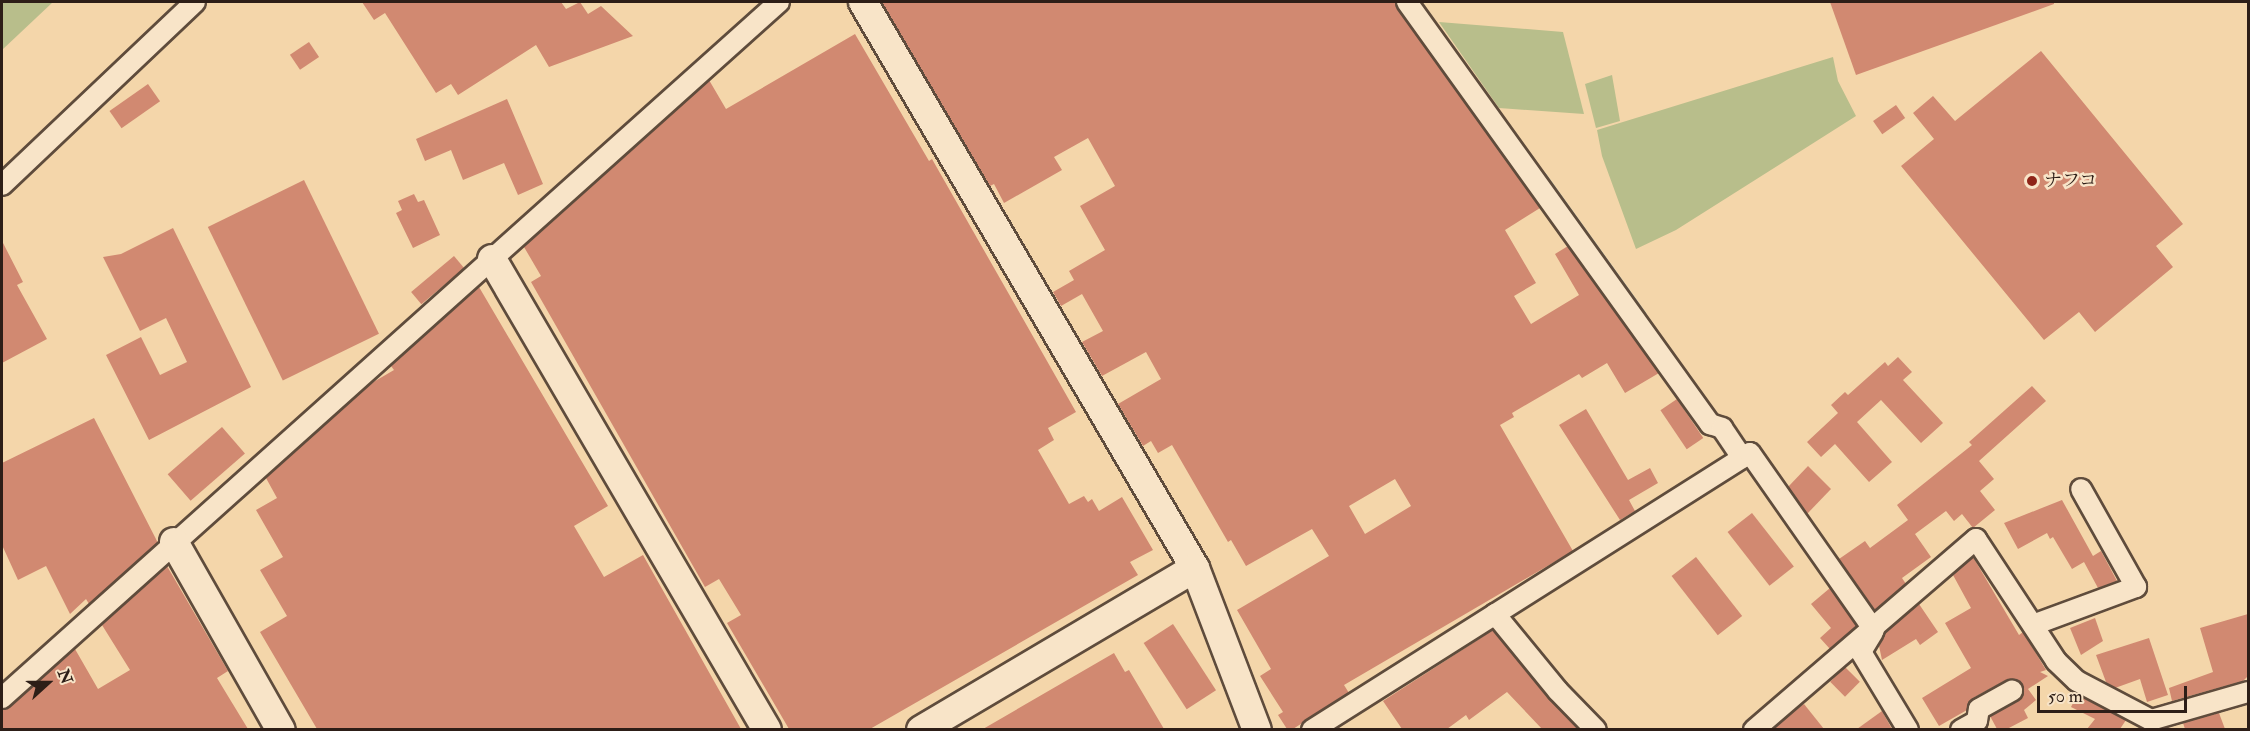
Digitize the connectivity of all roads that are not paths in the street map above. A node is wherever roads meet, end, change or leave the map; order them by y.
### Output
1 (195, 2) edge
2 (779, 2) edge
3 (863, 2) edge
4 (1407, 2) edge
5 (2, 185) edge
6 (492, 259) junction
7 (1742, 458) junction
8 (2081, 489) dead end
9 (174, 542) junction
10 (1195, 568) junction
11 (1498, 618) junction
12 (2032, 625) junction
13 (1874, 630) junction
14 (2012, 691) dead end
15 (2248, 692) edge
16 (2, 698) edge
17 (2150, 725) edge
18 (281, 729) edge
19 (767, 729) edge
20 (921, 729) edge
21 (1257, 729) edge
22 (1312, 729) edge
23 (1596, 729) edge
24 (1754, 729) edge
25 (1908, 729) edge
26 (1961, 729) edge

1 - 5 street
2 - 6 street
3 - 10 street
4 - 7 street
6 - 9 street
6 - 19 street
7 - 11 street
7 - 13 street
8 - 12 street
9 - 16 street
9 - 18 street
10 - 20 street
10 - 21 street
11 - 22 street
11 - 23 street
12 - 13 street
12 - 17 street
13 - 24 street
13 - 25 street
14 - 26 street
15 - 17 street

